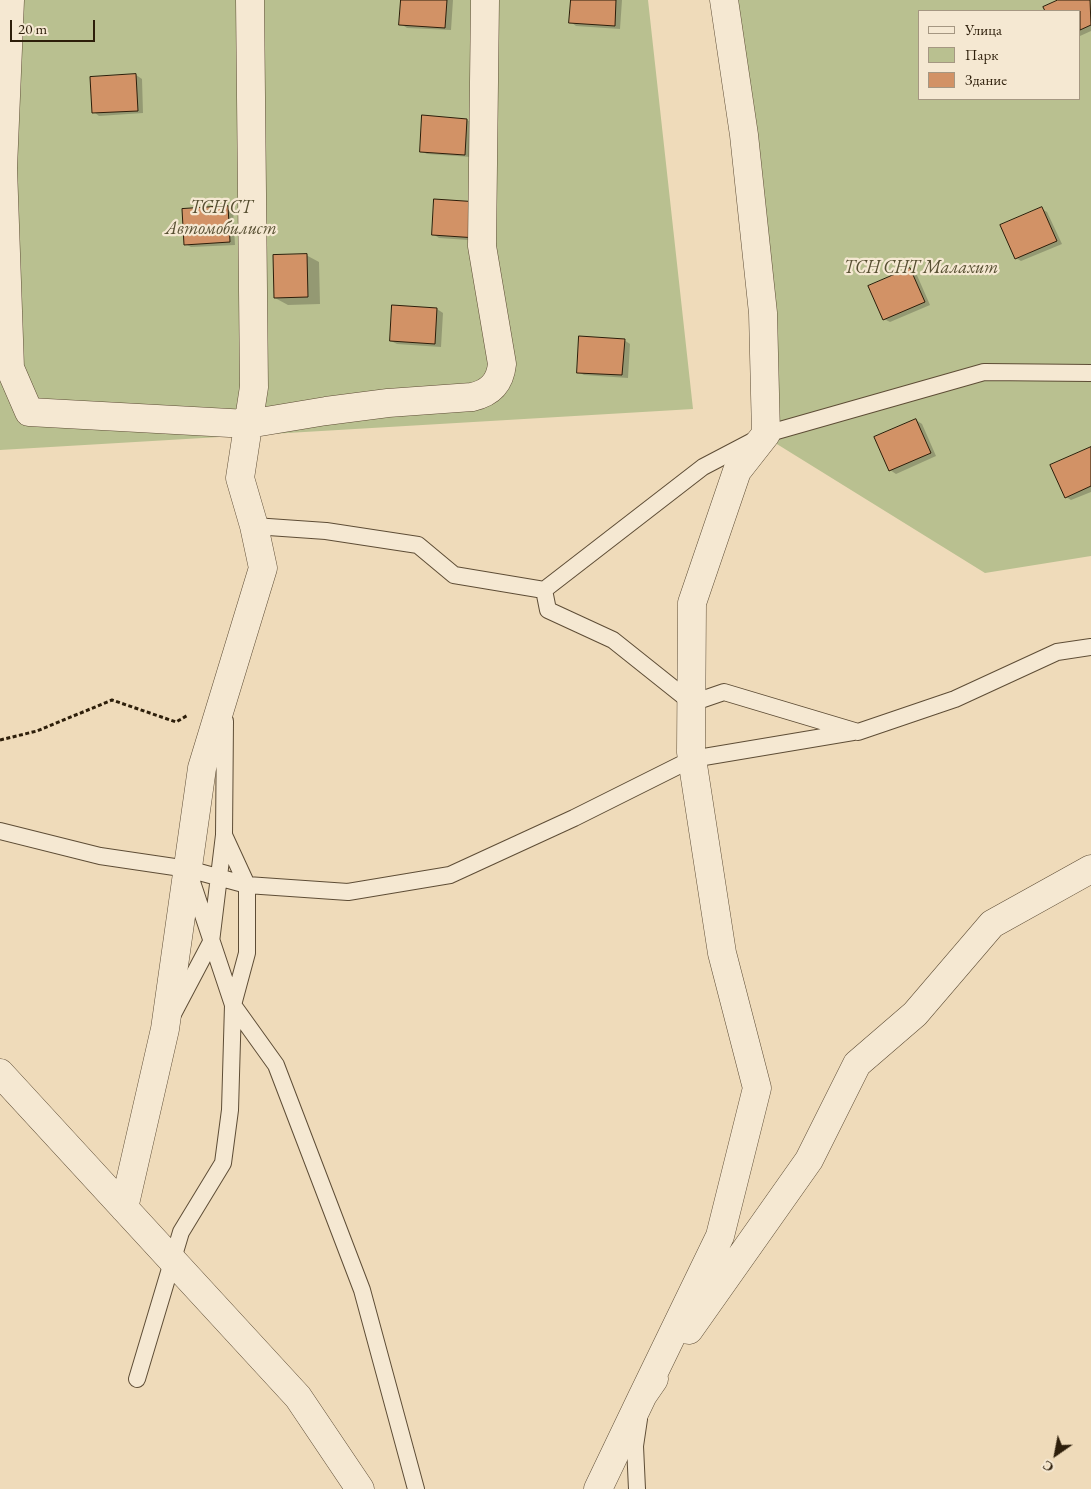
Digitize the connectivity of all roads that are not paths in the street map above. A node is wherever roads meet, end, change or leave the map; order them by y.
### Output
1 (10, 0) edge
2 (250, 0) edge
3 (485, 0) edge
4 (724, 0) edge
5 (1091, 373) edge
6 (248, 424) junction
7 (766, 434) junction
8 (254, 526) junction
9 (544, 590) junction
10 (1091, 647) edge
11 (225, 694) junction
12 (692, 703) junction
13 (858, 732) junction
14 (692, 759) junction
15 (0, 831) edge
16 (224, 835) junction
17 (188, 869) junction
18 (1091, 869) edge
19 (218, 878) junction
20 (247, 885) junction
21 (211, 942) junction
22 (233, 1004) junction
23 (165, 1029) junction
24 (0, 1073) edge
25 (124, 1208) junction
26 (173, 1261) junction
27 (137, 1379) dead end
28 (643, 1395) junction
29 (360, 1489) edge
30 (416, 1489) edge
31 (598, 1489) edge
32 (637, 1489) edge

1 - 6 street
2 - 6 street
3 - 6 street
4 - 7 street
5 - 7 lane
6 - 8 street
7 - 9 lane
7 - 12 street
8 - 9 lane
8 - 11 street
9 - 12 lane
10 - 13 lane
11 - 16 lane
11 - 17 street
12 - 13 lane
12 - 14 street
13 - 14 lane
14 - 20 lane
14 - 28 street
15 - 17 lane
16 - 19 lane
16 - 20 lane
17 - 19 lane
17 - 21 lane
17 - 23 street
18 - 28 street
19 - 20 lane
19 - 21 lane
20 - 22 lane
21 - 22 lane
21 - 23 lane
22 - 26 lane
22 - 30 lane
23 - 25 street
24 - 25 street
25 - 26 street
26 - 27 lane
26 - 29 street
28 - 31 street
28 - 32 lane

